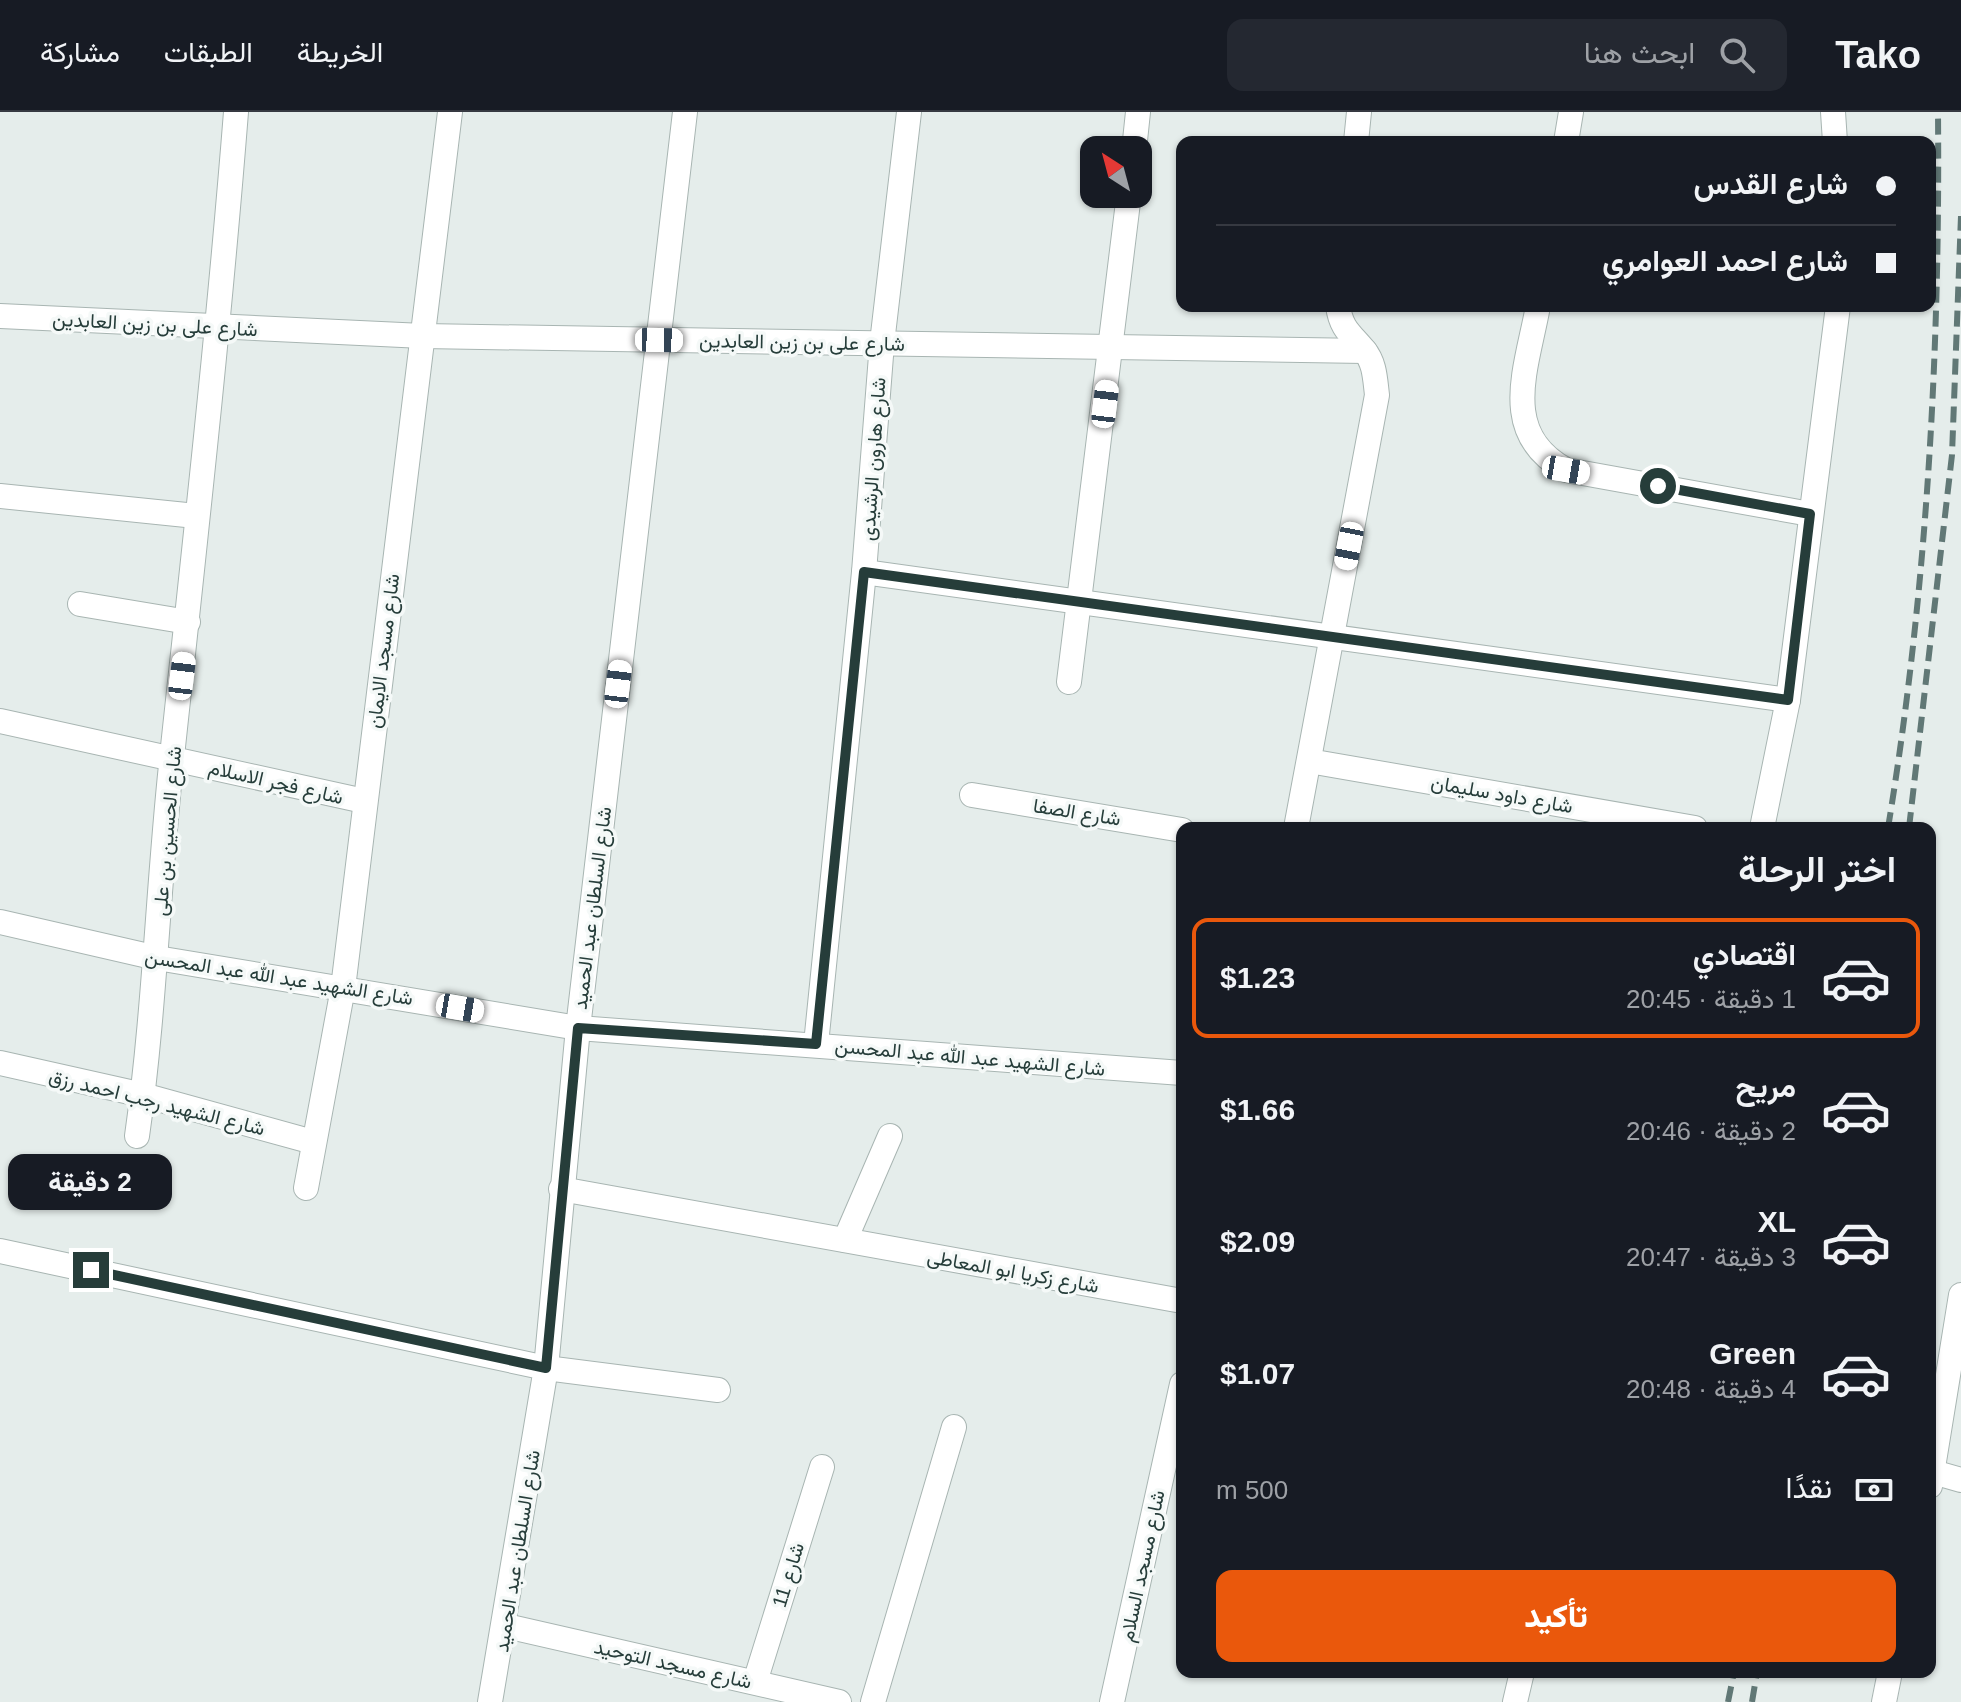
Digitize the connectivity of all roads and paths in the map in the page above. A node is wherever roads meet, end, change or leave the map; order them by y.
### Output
1 (236, 112) edge
2 (450, 112) edge
3 (685, 112) edge
4 (909, 112) edge
5 (1138, 112) edge
6 (1359, 112) edge
7 (1571, 112) edge
8 (1833, 112) edge
9 (1135, 136) edge
10 (1357, 136) edge
11 (1567, 136) edge
12 (1835, 136) edge
13 (1127, 208) edge
14 (1340, 312) edge
15 (1537, 312) edge
16 (1838, 312) edge
17 (0, 316) edge
18 (219, 327) junction
19 (423, 336) junction
20 (659, 340) junction
21 (882, 343) junction
22 (1112, 347) junction
23 (1365, 351) junction
24 (0, 496) edge
25 (1810, 514) junction
26 (196, 516) junction
27 (864, 572) junction
28 (1080, 603) junction
29 (80, 604) dead end
30 (188, 622) junction
31 (1332, 636) junction
32 (1069, 682) dead end
33 (1788, 700) junction
34 (0, 721) edge
35 (171, 758) junction
36 (1309, 761) junction
37 (972, 795) dead end
38 (364, 801) junction
39 (1297, 822) edge
40 (1660, 822) edge
41 (1763, 822) edge
42 (1176, 829) edge
43 (0, 922) edge
44 (157, 958) junction
45 (343, 988) junction
46 (578, 1028) junction
47 (816, 1044) junction
48 (0, 1063) edge
49 (1176, 1073) edge
50 (143, 1095) junction
51 (137, 1136) dead end
52 (890, 1136) dead end
53 (313, 1142) junction
54 (306, 1188) dead end
55 (561, 1189) junction
56 (845, 1240) junction
57 (0, 1251) edge
58 (1961, 1295) edge
59 (1176, 1300) edge
60 (546, 1368) junction
61 (718, 1390) dead end
62 (1176, 1411) edge
63 (954, 1427) dead end
64 (1936, 1448) edge
65 (822, 1467) dead end
66 (1936, 1479) edge
67 (1961, 1480) edge
68 (506, 1626) junction
69 (1521, 1678) edge
70 (1889, 1678) edge
71 (755, 1682) junction
72 (490, 1702) edge
73 (839, 1702) edge
74 (873, 1702) edge
75 (1112, 1702) edge
76 (1515, 1702) edge
77 (1884, 1702) edge

1 - 18 street, شارع الحسين بن على
2 - 19 street, شارع مسجد الايمان
3 - 20 street, شارع السلطان عبد الحميد
4 - 21 street, شارع هارون الرشيدى
5 - 9 street
6 - 10 street
7 - 11 street
8 - 12 street
13 - 22 street
14 - 23 street
15 - 25 street
16 - 25 street
17 - 18 street, شارع على بن زين العابدين
18 - 19 street, شارع على بن زين العابدين
18 - 26 street, شارع الحسين بن على
19 - 20 street, شارع على بن زين العابدين
19 - 38 street, شارع مسجد الايمان
20 - 21 street, شارع على بن زين العابدين
20 - 46 street, شارع السلطان عبد الحميد
21 - 22 street, شارع على بن زين العابدين
21 - 27 street, شارع هارون الرشيدى
22 - 23 street, شارع على بن زين العابدين
22 - 28 street
23 - 31 street
24 - 26 street
25 - 33 street
26 - 30 street, شارع الحسين بن على
27 - 28 street
27 - 47 street, شارع هارون الرشيدى
28 - 31 street
28 - 32 street
29 - 30 street
30 - 35 street, شارع الحسين بن على
31 - 33 street
31 - 36 street
33 - 41 street
34 - 35 street, شارع فجر الاسلام
35 - 38 street, شارع فجر الاسلام
35 - 44 street, شارع الحسين بن على
36 - 39 street
36 - 40 street, شارع داود سليمان
37 - 42 street, شارع الصفا
38 - 45 street, شارع مسجد الايمان
43 - 44 street, شارع الشهيد عبد الله عبد المحسن
44 - 45 street, شارع الشهيد عبد الله عبد المحسن
44 - 50 street, شارع الحسين بن على
45 - 46 street, شارع الشهيد عبد الله عبد المحسن
45 - 53 street, شارع مسجد الايمان
46 - 47 street, شارع الشهيد عبد الله عبد المحسن
46 - 55 street, شارع السلطان عبد الحميد
47 - 49 street, شارع الشهيد عبد الله عبد المحسن
48 - 50 street, شارع الشهيد رجب احمد رزق
50 - 51 street, شارع الحسين بن على
50 - 53 street, شارع الشهيد رجب احمد رزق
52 - 56 street
53 - 54 street, شارع مسجد الايمان
55 - 56 street, شارع زكريا ابو المعاطى
55 - 60 street, شارع السلطان عبد الحميد
56 - 59 street, شارع زكريا ابو المعاطى
57 - 60 street
58 - 64 street
60 - 61 street
60 - 68 street, شارع السلطان عبد الحميد
62 - 75 street, شارع مسجد السلام
63 - 74 street
65 - 71 street, شارع 11
66 - 67 street
68 - 71 street, شارع مسجد التوحيد
68 - 72 street, شارع السلطان عبد الحميد
69 - 76 street
70 - 77 street
71 - 73 street, شارع مسجد التوحيد

